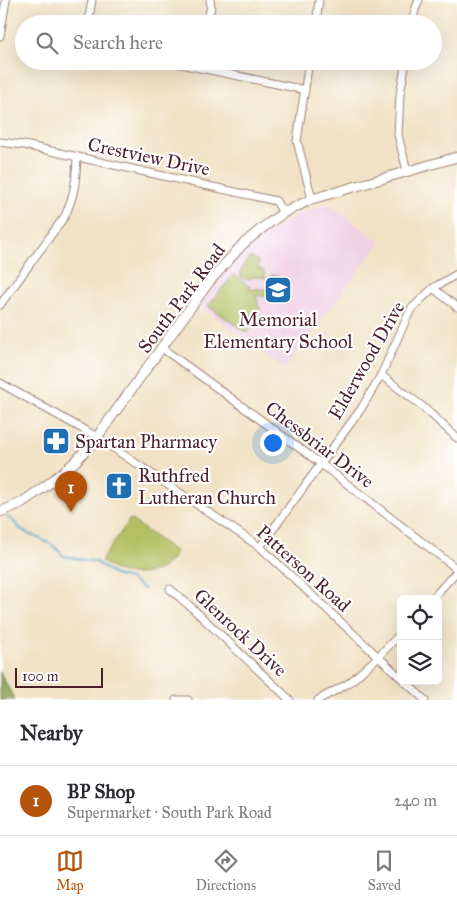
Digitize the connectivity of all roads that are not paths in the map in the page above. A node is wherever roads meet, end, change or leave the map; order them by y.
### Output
1 (6, 0) edge
2 (92, 0) edge
3 (210, 0) edge
4 (320, 0) edge
5 (419, 0) edge
6 (90, 15) edge
7 (209, 15) edge
8 (318, 15) edge
9 (414, 15) edge
10 (0, 36) edge
11 (219, 70) edge
12 (308, 70) edge
13 (404, 70) edge
14 (305, 90) junction
15 (0, 142) edge
16 (77, 157) junction
17 (457, 157) edge
18 (407, 171) junction
19 (312, 199) junction
20 (283, 213) junction
21 (457, 274) edge
22 (433, 288) junction
23 (0, 305) edge
24 (457, 307) edge
25 (162, 348) junction
26 (381, 375) junction
27 (0, 383) edge
28 (97, 437) junction
29 (457, 438) edge
30 (320, 463) junction
31 (0, 512) edge
32 (260, 547) junction
33 (457, 570) edge
34 (170, 589) dead end
35 (435, 595) edge
36 (397, 637) edge
37 (378, 657) junction
38 (397, 674) edge
39 (408, 685) edge
40 (176, 700) edge
41 (188, 700) edge
42 (289, 700) edge
43 (318, 700) edge
44 (425, 700) edge

1 - 10 street
2 - 6 street
3 - 7 street
4 - 8 street
5 - 9 street
11 - 14 street
12 - 14 street
13 - 18 street
14 - 19 street
15 - 16 street, Crestview Drive
16 - 20 street, Crestview Drive
16 - 23 street
17 - 18 main road, South Park Road
18 - 19 main road, South Park Road
19 - 20 main road, South Park Road
20 - 25 main road, South Park Road
21 - 22 street, Elderwood Drive
22 - 24 street
22 - 26 street, Elderwood Drive
25 - 28 main road, South Park Road
25 - 30 street, Chessbriar Drive
26 - 29 street
26 - 30 street, Elderwood Drive
27 - 28 street, Patterson Road
28 - 31 main road, South Park Road
28 - 32 street, Patterson Road
30 - 32 street, Elderwood Drive
30 - 33 street, Chessbriar Drive
32 - 37 street, Patterson Road
33 - 35 street
34 - 42 street, Glenrock Drive
36 - 37 street
37 - 38 street, Patterson Road
37 - 43 street
39 - 44 street
40 - 41 street

